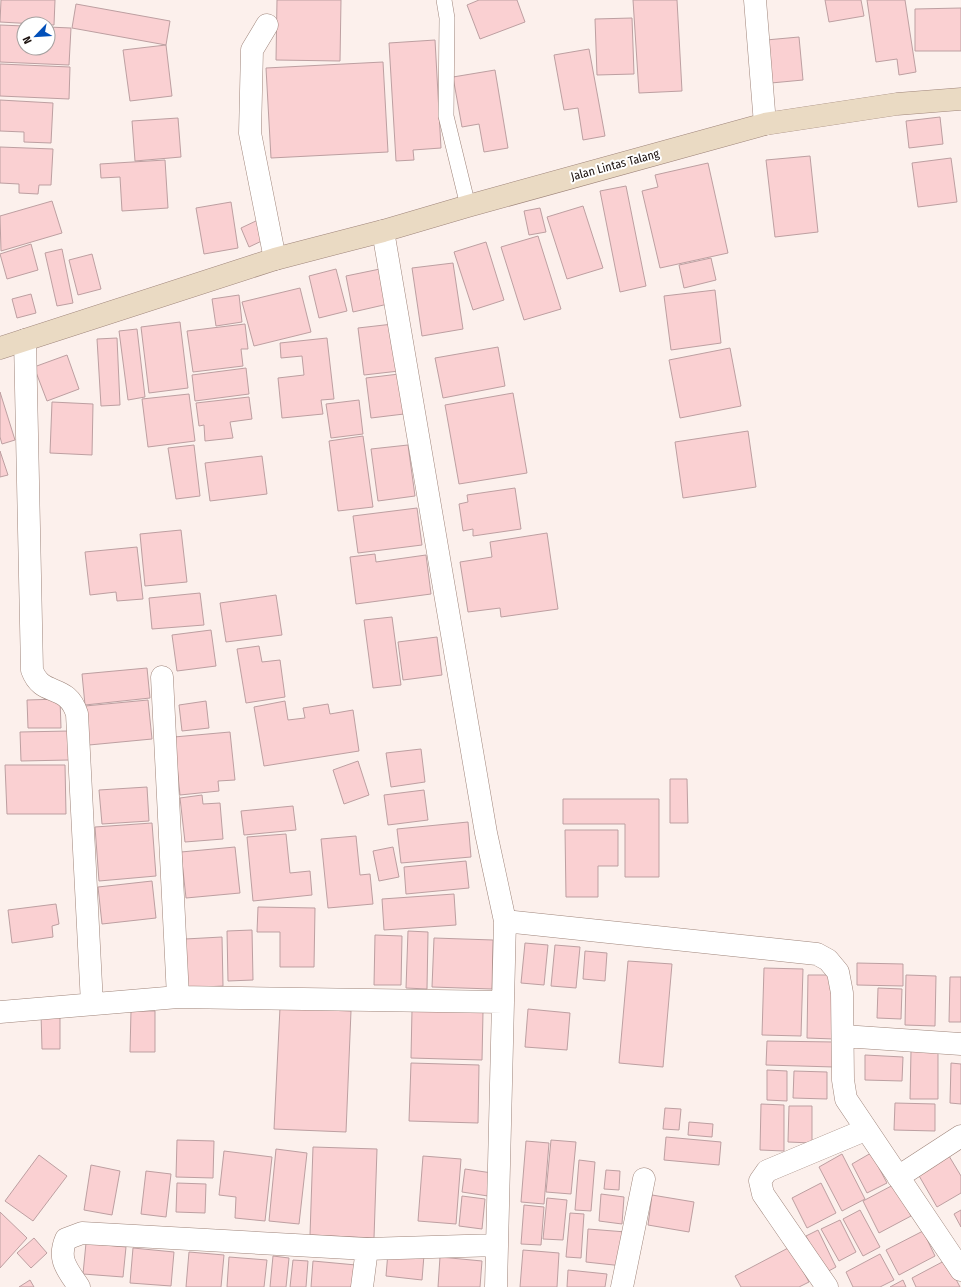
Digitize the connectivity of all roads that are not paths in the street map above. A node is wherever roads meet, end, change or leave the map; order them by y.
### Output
1 (444, 0) edge
2 (755, 0) edge
3 (267, 25) dead end
4 (961, 100) edge
5 (765, 124) junction
6 (468, 206) junction
7 (383, 231) junction
8 (275, 259) junction
9 (25, 340) junction
10 (0, 348) edge
11 (162, 677) dead end
12 (505, 921) junction
13 (178, 997) junction
14 (503, 1002) junction
15 (92, 1004) junction
16 (0, 1012) edge
17 (843, 1036) junction
18 (961, 1044) edge
19 (866, 1130) junction
20 (961, 1136) edge
21 (898, 1177) junction
22 (644, 1179) dead end
23 (497, 1244) junction
24 (366, 1249) junction
25 (961, 1269) edge
26 (79, 1287) edge
27 (362, 1287) edge
28 (496, 1287) edge
29 (622, 1287) edge
30 (827, 1287) edge

1 - 6 lane
2 - 5 street
3 - 8 street
4 - 5 street, Jalan Lintas Talang
5 - 6 street, Jalan Lintas Talang
6 - 7 street, Jalan Lintas Talang
7 - 8 street, Jalan Lintas Talang
7 - 12 street
8 - 9 street, Jalan Lintas Talang
9 - 10 street, Jalan Lintas Talang
9 - 15 street
11 - 13 street
12 - 14 street
12 - 17 street
13 - 14 street
13 - 15 street
14 - 23 street
15 - 16 street
17 - 18 street
17 - 19 street
19 - 21 street
19 - 30 street
20 - 21 street
21 - 25 street
22 - 29 street
23 - 24 street
23 - 28 street
24 - 26 street
24 - 27 street

